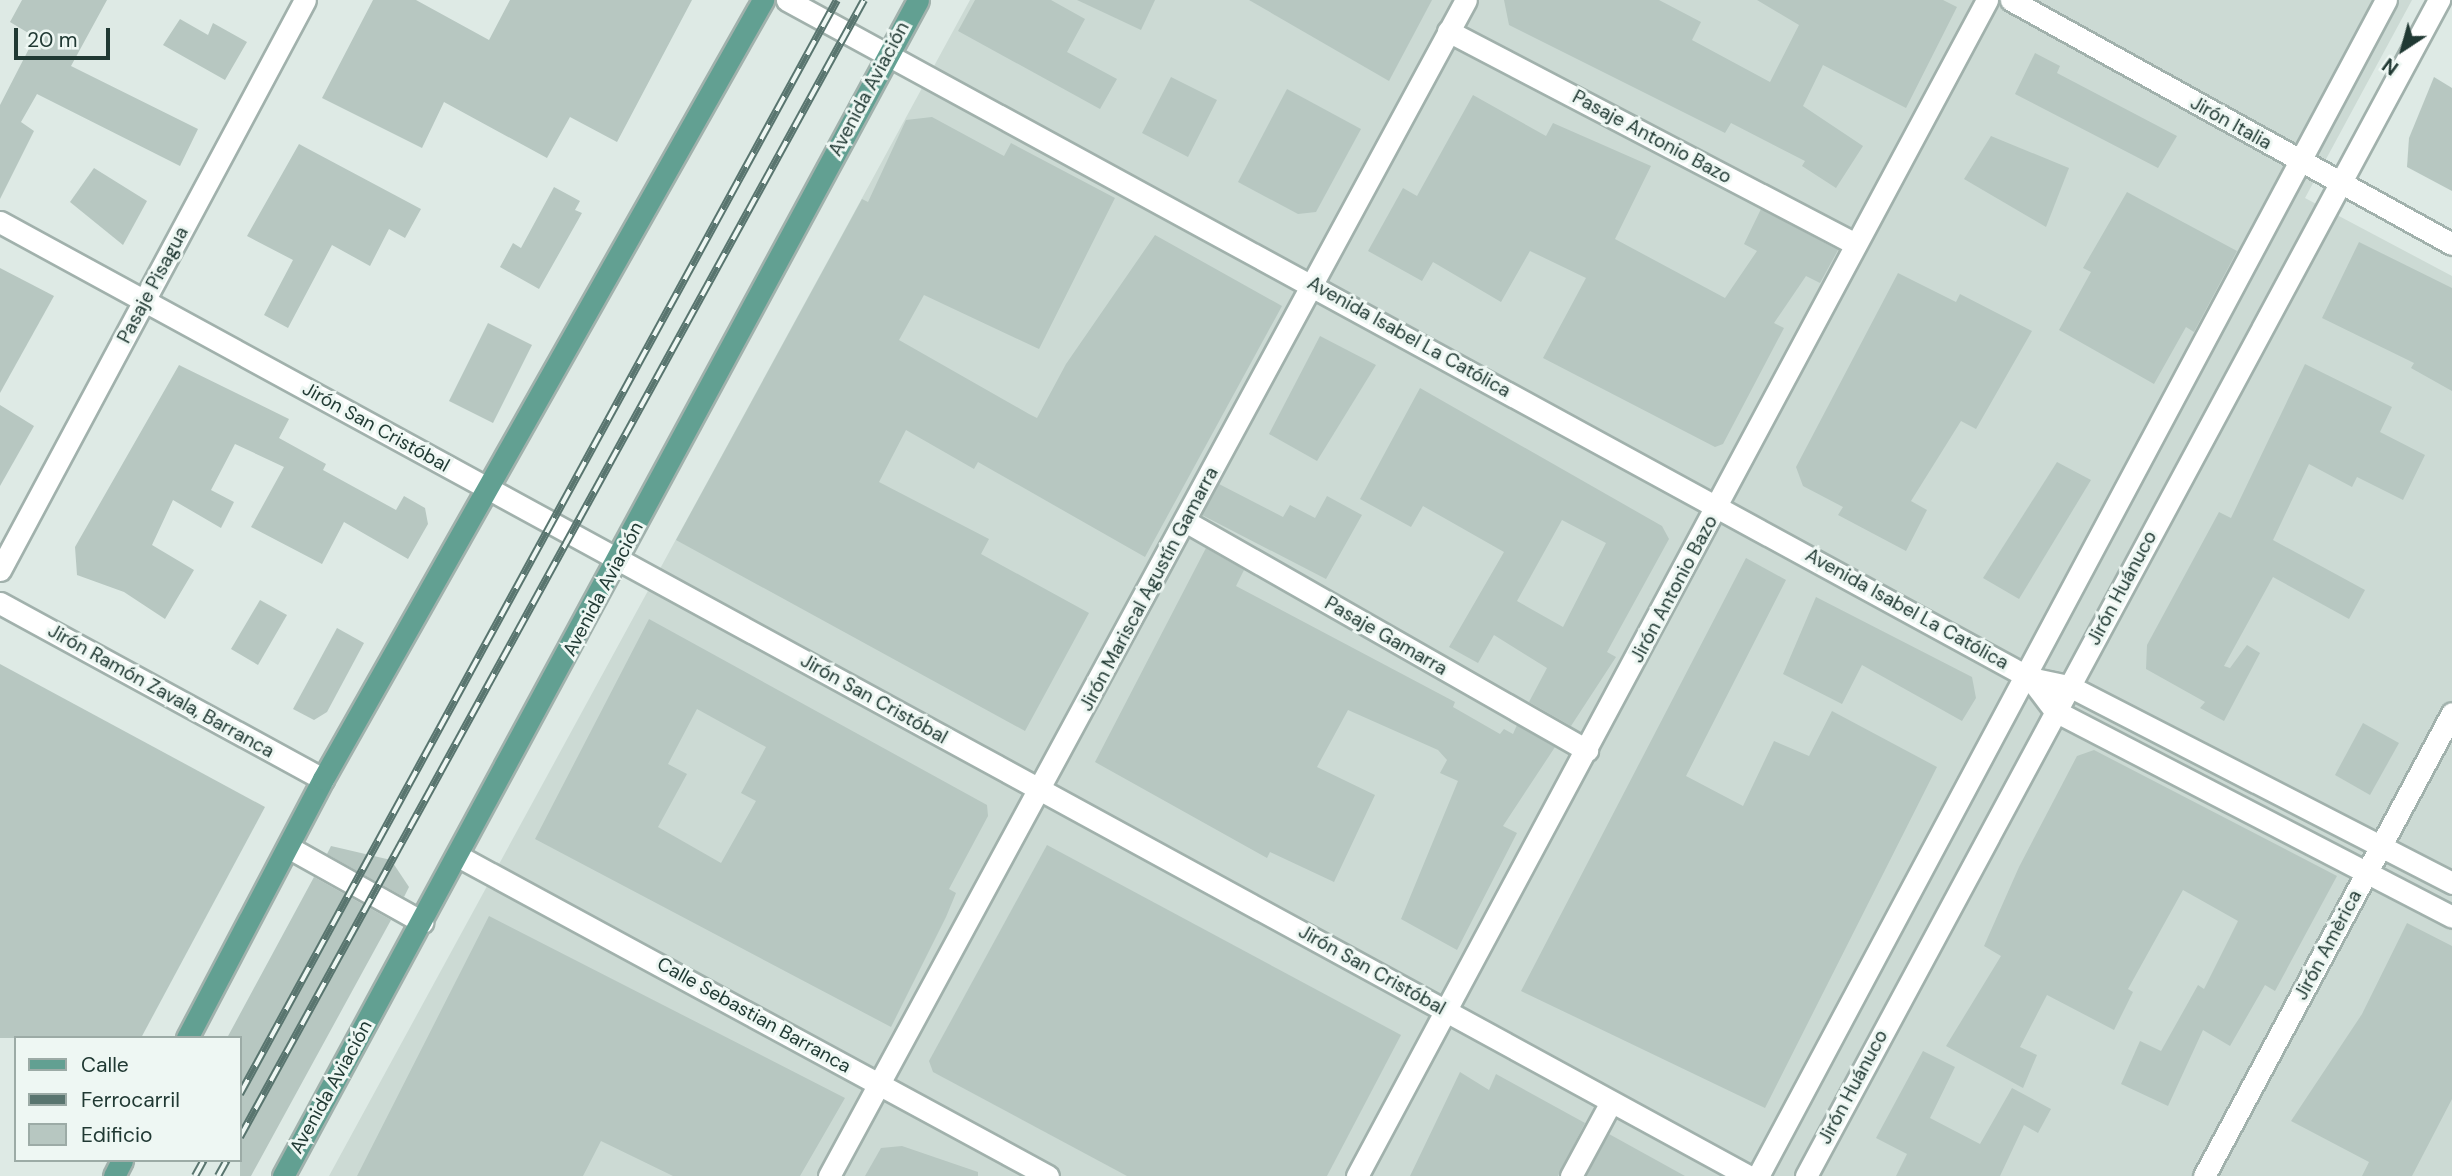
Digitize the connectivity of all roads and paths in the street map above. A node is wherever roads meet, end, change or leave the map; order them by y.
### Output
1 (305, 0) edge
2 (763, 0) edge
3 (787, 0) edge
4 (918, 0) edge
5 (1466, 0) edge
6 (1987, 0) edge
7 (2011, 0) edge
8 (2386, 0) edge
9 (2439, 0) edge
10 (1448, 31) junction
11 (888, 53) junction
12 (2298, 161) junction
13 (2340, 184) junction
14 (0, 222) edge
15 (1856, 244) junction
16 (2452, 244) edge
17 (1313, 285) junction
18 (144, 301) junction
19 (488, 488) junction
20 (1718, 506) junction
21 (1185, 522) junction
22 (619, 560) junction
23 (0, 570) edge
24 (0, 603) edge
25 (2030, 678) junction
26 (2069, 686) junction
27 (2055, 711) junction
28 (2452, 713) edge
29 (1587, 750) junction
30 (323, 779) junction
31 (1040, 789) junction
32 (2381, 846) junction
33 (288, 847) junction
34 (458, 856) junction
35 (2367, 873) junction
36 (2452, 883) edge
37 (2452, 917) edge
38 (422, 922) junction
39 (1446, 1011) junction
40 (188, 1036) edge
41 (879, 1084) junction
42 (1611, 1101) junction
43 (283, 1176) edge
44 (829, 1176) edge
45 (1048, 1176) edge
46 (1357, 1176) edge
47 (1571, 1176) edge
48 (1748, 1176) edge
49 (1758, 1176) edge
50 (1806, 1176) edge
51 (2204, 1176) edge

1 - 18 street, Pasaje Pisagua
2 - 19 main road
3 - 11 street, Avenida Isabel La Católica
4 - 11 main road, Avenida Aviación
5 - 10 street, Jirón Mariscal Agustín Gamarra
6 - 15 street, Jirón Antonio Bazo
7 - 12 street, Jirón Italia
8 - 12 street, Jirón Huánuco
9 - 13 street, Jirón Huánuco
10 - 15 street, Pasaje Antonio Bazo
10 - 17 street, Jirón Mariscal Agustín Gamarra
11 - 17 street, Avenida Isabel La Católica
11 - 22 main road, Avenida Aviación
12 - 13 street, Jirón Italia
12 - 25 street, Jirón Huánuco
13 - 16 street, Jirón Italia
13 - 26 street, Jirón Huánuco
14 - 18 street, Jirón San Cristóbal
15 - 20 street, Jirón Antonio Bazo
17 - 20 street, Avenida Isabel La Católica
17 - 21 street, Jirón Mariscal Agustín Gamarra
18 - 19 street, Jirón San Cristóbal
18 - 23 street, Pasaje Pisagua
19 - 22 street, Jirón San Cristóbal
19 - 30 main road
20 - 25 street, Avenida Isabel La Católica
20 - 29 street, Jirón Antonio Bazo
21 - 29 street, Pasaje Gamarra
21 - 31 street, Jirón Mariscal Agustín Gamarra
22 - 31 street, Jirón San Cristóbal
22 - 34 main road, Avenida Aviación
24 - 30 street, Jirón Ramón Zavala, Barranca
25 - 26 street, Avenida Isabel La Católica
25 - 27 street, Avenida Isabel La Católica
25 - 49 street, Jirón Huánuco
26 - 27 street, Jirón Huánuco
26 - 32 street, Avenida Isabel La Católica
27 - 35 street, Avenida Isabel La Católica
27 - 50 street, Jirón Huánuco
28 - 32 street, Jirón Amèrica
29 - 39 street, Jirón Antonio Bazo
30 - 33 main road
31 - 39 street, Jirón San Cristóbal
31 - 41 street, Jirón Mariscal Agustín Gamarra
32 - 35 street, Jirón Amèrica
32 - 36 street, Avenida Isabel La Católica
33 - 38 street
33 - 40 main road
34 - 38 main road, Avenida Aviación
34 - 41 street, Calle Sebastian Barranca
35 - 37 street, Avenida Isabel La Católica
35 - 51 street, Jirón Amèrica
38 - 43 main road, Avenida Aviación
39 - 42 street, Jirón San Cristóbal
39 - 46 street, Jirón Antonio Bazo
41 - 44 street, Jirón Mariscal Agustín Gamarra
41 - 45 street, Calle Sebastian Barranca
42 - 47 street
42 - 48 street, Jirón San Cristóbal

